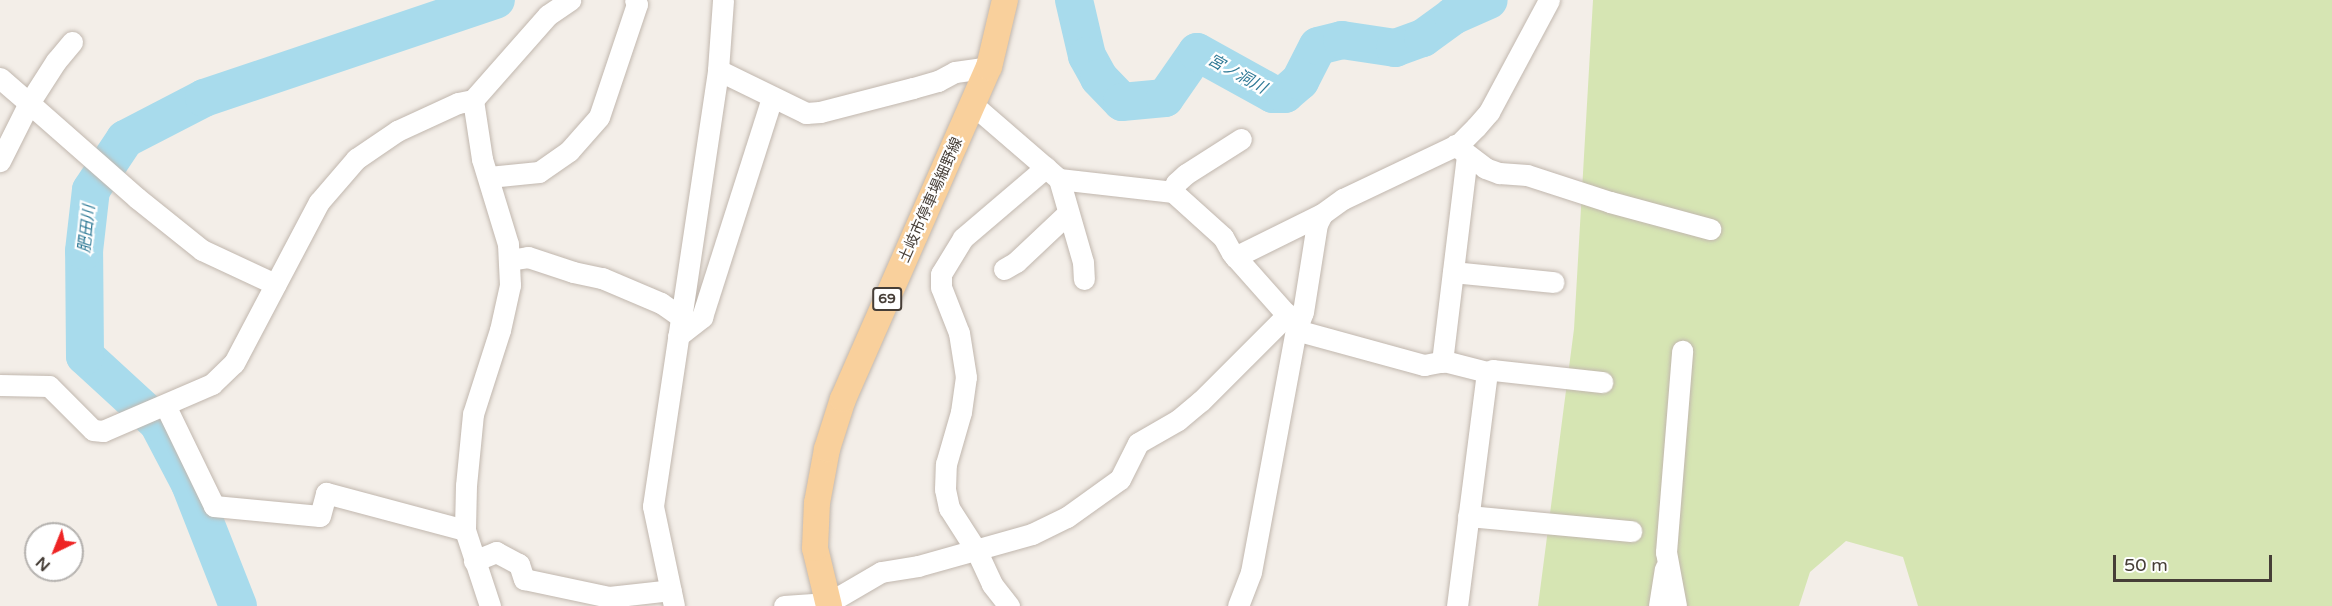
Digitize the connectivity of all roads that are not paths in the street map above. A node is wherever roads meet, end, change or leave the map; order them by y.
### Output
1 (570, 0) edge
2 (635, 0) edge
3 (723, 0) edge
4 (1005, 0) edge
5 (1549, 0) edge
6 (72, 42) dead end
7 (989, 67) junction
8 (718, 70) junction
9 (0, 78) edge
10 (772, 98) junction
11 (473, 100) junction
12 (29, 103) junction
13 (972, 104) junction
14 (1241, 139) dead end
15 (1461, 151) junction
16 (0, 161) edge
17 (1052, 173) junction
18 (489, 177) junction
19 (1173, 192) junction
20 (1067, 214) junction
21 (1322, 214) junction
22 (1710, 229) dead end
23 (1235, 257) junction
24 (509, 260) junction
25 (1004, 269) dead end
26 (1453, 272) junction
27 (1084, 279) dead end
28 (1554, 282) dead end
29 (275, 284) junction
30 (1294, 324) junction
31 (679, 326) junction
32 (1682, 351) dead end
33 (1442, 362) junction
34 (1487, 372) junction
35 (1602, 382) dead end
36 (0, 385) edge
37 (164, 405) junction
38 (1468, 516) junction
39 (465, 530) junction
40 (1631, 531) dead end
41 (976, 550) junction
42 (474, 561) junction
43 (1669, 562) junction
44 (673, 598) edge
45 (829, 604) edge
46 (490, 606) edge
47 (784, 606) edge
48 (1009, 606) edge
49 (1239, 606) edge
50 (1457, 606) edge
51 (1659, 606) edge
52 (1676, 606) edge

1 - 11 street
2 - 18 street
3 - 8 street
4 - 7 main road, 土岐市停車場細野線 / 69
5 - 15 street
6 - 12 street
7 - 10 street
7 - 13 main road, 土岐市停車場細野線 / 69
8 - 10 street
8 - 31 street
9 - 12 street
10 - 31 street
11 - 18 street
11 - 29 street
12 - 16 street
12 - 29 street
13 - 17 street
13 - 45 main road, 土岐市停車場細野線 / 69
14 - 19 street
15 - 21 street
15 - 22 street
15 - 26 street
17 - 19 street
17 - 20 street
17 - 41 street
18 - 24 street
19 - 23 street
20 - 25 street
20 - 27 street
21 - 23 street
21 - 30 street
23 - 30 street
24 - 31 street
24 - 39 street
26 - 28 street
26 - 33 street
29 - 37 street
30 - 33 street
30 - 41 street
30 - 49 street
31 - 44 street
32 - 43 street
33 - 34 street
34 - 35 street
34 - 38 street
36 - 37 street
37 - 39 street
38 - 40 street
38 - 50 street
39 - 42 street
41 - 45 street
41 - 48 street
42 - 44 street
42 - 46 street
43 - 51 street
43 - 52 street
45 - 47 street

